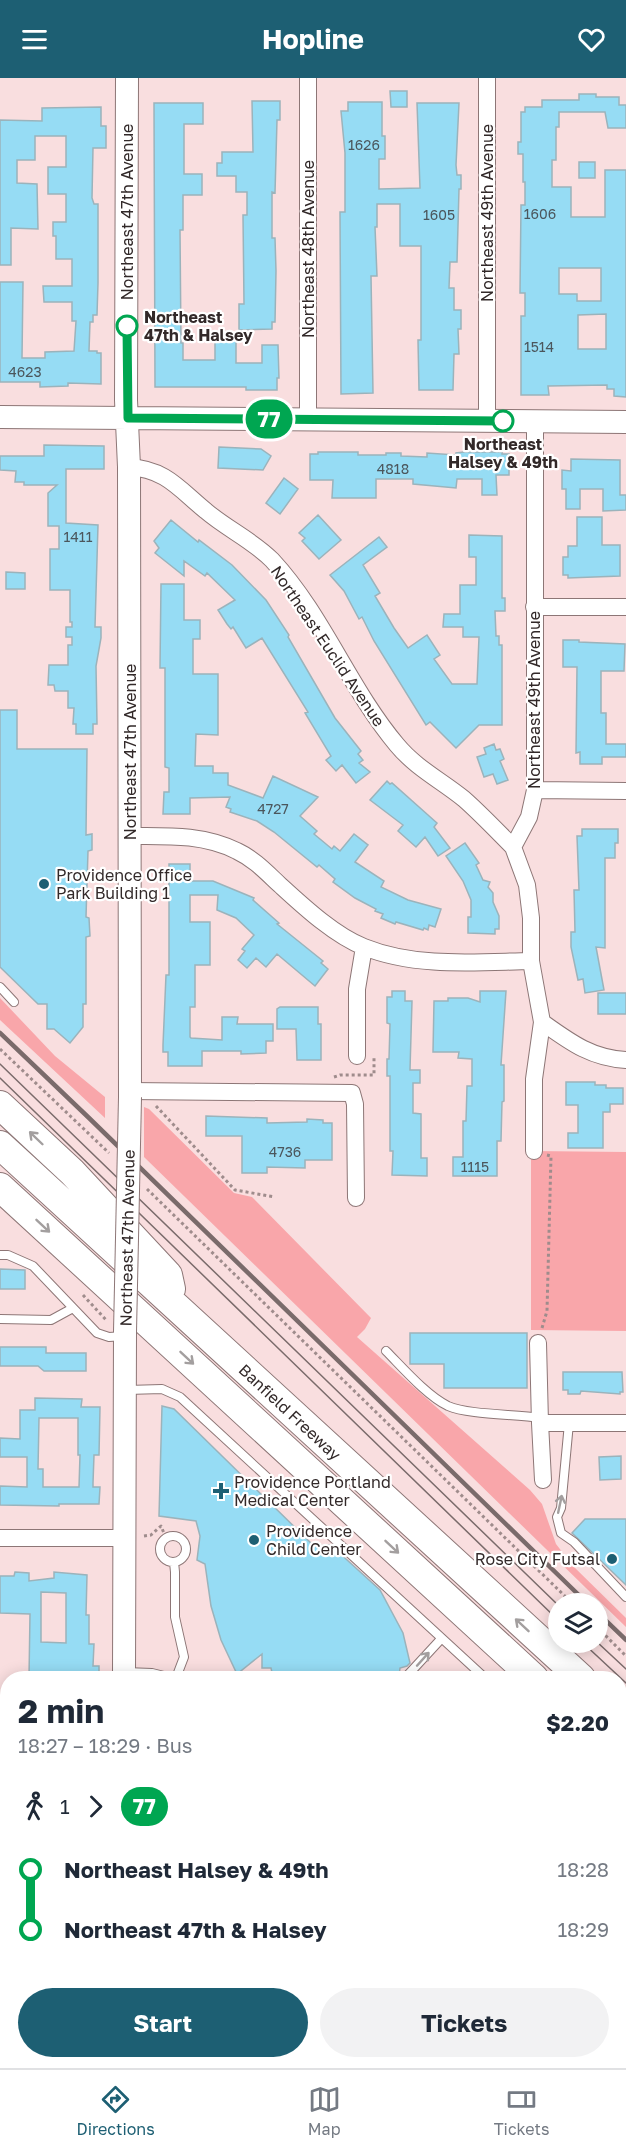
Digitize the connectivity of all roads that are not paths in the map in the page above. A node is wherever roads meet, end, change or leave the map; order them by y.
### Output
1 (127, 78) edge
2 (308, 78) edge
3 (487, 78) edge
4 (0, 417) edge
5 (128, 418) junction
6 (308, 420) junction
7 (487, 421) junction
8 (535, 422) junction
9 (626, 422) edge
10 (129, 467) junction
11 (534, 607) junction
12 (626, 607) edge
13 (535, 790) junction
14 (626, 791) edge
15 (130, 836) junction
16 (513, 847) junction
17 (364, 947) junction
18 (531, 961) junction
19 (0, 987) edge
20 (14, 1002) dead end
21 (542, 1022) junction
22 (357, 1056) dead end
23 (626, 1060) edge
24 (136, 1093) junction
25 (0, 1105) edge
26 (0, 1145) edge
27 (534, 1150) road end
28 (0, 1187) edge
29 (356, 1198) dead end
30 (0, 1255) edge
31 (174, 1306) junction
32 (73, 1308) junction
33 (0, 1319) edge
34 (125, 1334) junction
35 (538, 1343) road end
36 (386, 1350) dead end
37 (124, 1390) junction
38 (540, 1420) junction
39 (569, 1423) junction
40 (626, 1423) edge
41 (543, 1480) dead end
42 (134, 1537) junction
43 (0, 1538) edge
44 (174, 1562) junction
45 (626, 1597) edge
46 (441, 1639) junction
47 (124, 1671) edge
48 (177, 1671) edge
49 (411, 1671) edge
50 (478, 1671) edge
51 (526, 1671) edge
52 (573, 1671) edge

1 - 5 main road, Northeast 47th Avenue
2 - 6 street, Northeast 48th Avenue
3 - 7 street, Northeast 49th Avenue
4 - 5 main road
5 - 6 main road
5 - 10 main road, Northeast 47th Avenue
6 - 7 main road
7 - 8 main road
8 - 9 main road
8 - 11 street, Northeast 49th Avenue
10 - 15 main road, Northeast 47th Avenue
10 - 16 street, Northeast Euclid Avenue
11 - 12 street
11 - 13 street, Northeast 49th Avenue
13 - 14 street
13 - 16 street, Northeast 49th Avenue
15 - 17 street
15 - 24 main road, Northeast 47th Avenue
16 - 18 street
17 - 18 street
17 - 22 street
18 - 21 street
19 - 20 lane
21 - 23 street
21 - 27 street
24 - 29 street
24 - 34 main road, Northeast 47th Avenue, bridge
31 -> 25 highway
26 - 31 highway, Banfield Freeway
28 -> 51 highway, Banfield Freeway
30 - 32 lane
52 -> 31 highway, Banfield Freeway
32 - 33 lane
32 - 34 lane
34 - 37 main road, Northeast 47th Avenue
35 - 38 street
36 - 38 lane
37 - 42 main road, Northeast 47th Avenue
37 - 46 lane
38 - 39 street
38 - 41 street
39 - 40 street
45 -> 39 lane
42 - 43 street
42 - 47 main road, Northeast 47th Avenue
44 - 44 lane
44 - 48 lane
49 -> 46 lane
46 - 50 lane

